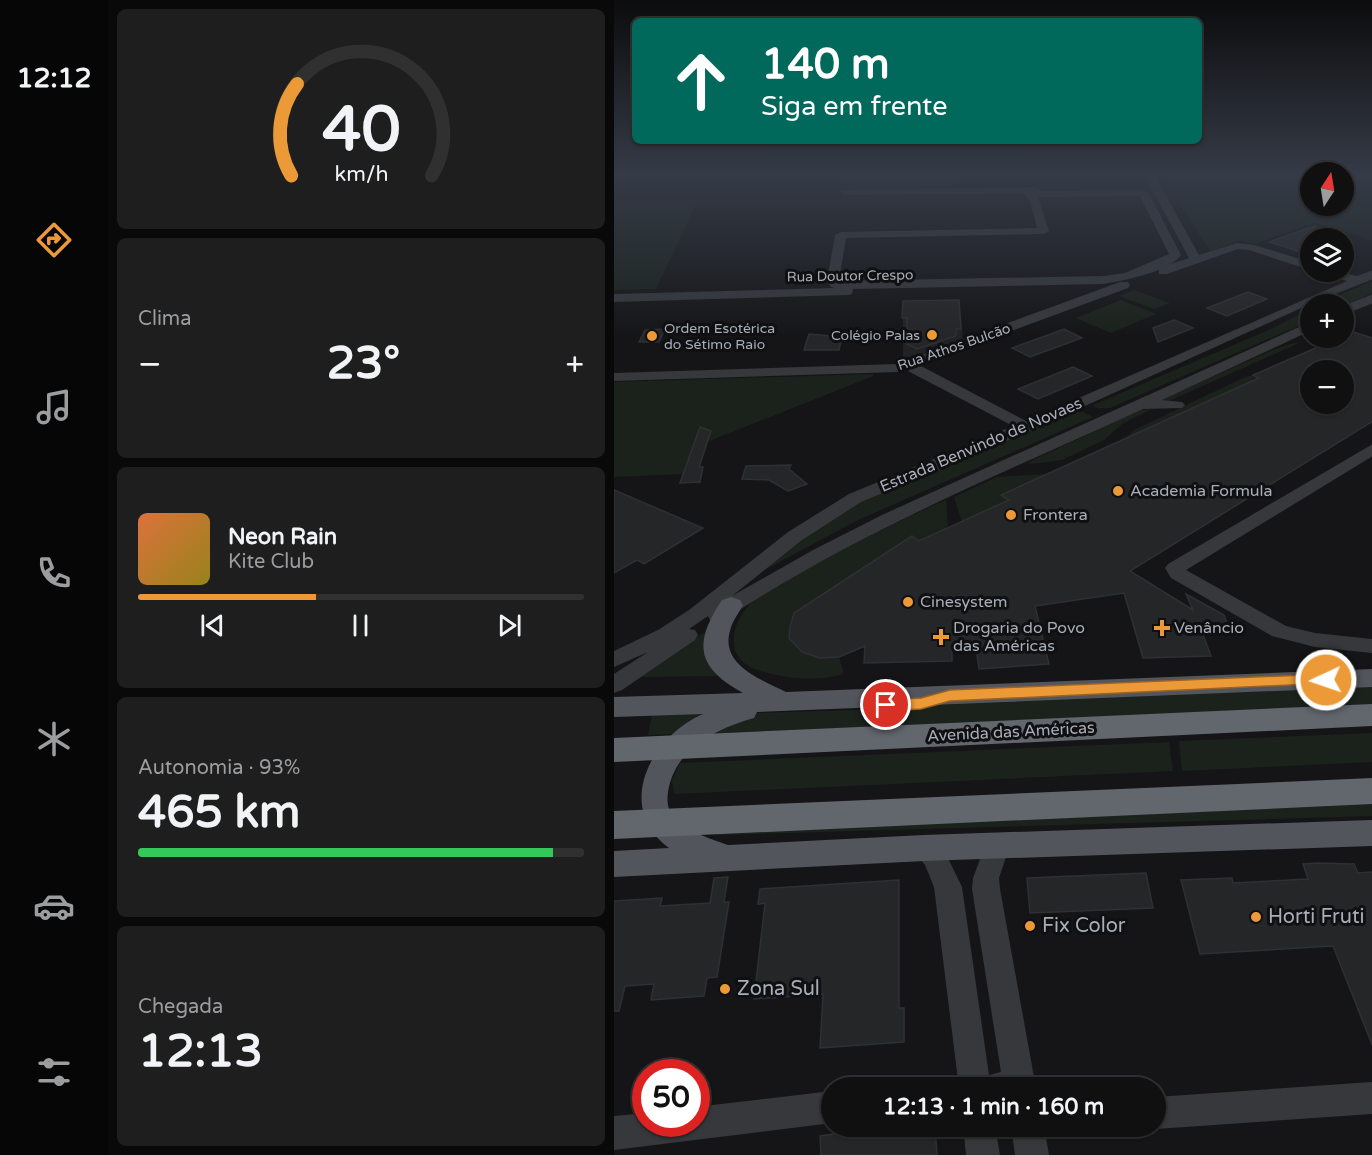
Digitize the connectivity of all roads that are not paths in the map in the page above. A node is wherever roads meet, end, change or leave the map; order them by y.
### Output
1 (1043, 230) edge
2 (1163, 230) edge
3 (1183, 230) edge
4 (1199, 255) junction
5 (1300, 263) edge
6 (1373, 274) edge
7 (1354, 279) edge
8 (1357, 280) junction
9 (1117, 288) junction
10 (614, 298) edge
11 (1373, 298) edge
12 (1354, 306) edge
13 (1300, 331) edge
14 (908, 365) junction
15 (614, 377) edge
16 (1087, 400) junction
17 (1140, 404) junction
18 (1177, 405) dead end
19 (1121, 412) junction
20 (1026, 427) junction
21 (1373, 449) edge
22 (731, 605) junction
23 (1373, 646) edge
24 (614, 660) edge
25 (1373, 678) edge
26 (614, 686) edge
27 (950, 696) junction
28 (784, 702) junction
29 (614, 707) edge
30 (1373, 716) edge
31 (676, 748) junction
32 (614, 750) edge
33 (1373, 791) edge
34 (660, 822) junction
35 (614, 825) edge
36 (1373, 833) edge
37 (998, 845) junction
38 (924, 848) junction
39 (726, 858) junction
40 (614, 864) edge
41 (973, 1077) edge
42 (1011, 1077) edge
43 (1373, 1098) edge
44 (821, 1108) edge
45 (1166, 1112) edge
46 (710, 1121) edge
47 (632, 1131) edge
48 (614, 1133) edge
49 (981, 1137) edge
50 (1029, 1137) edge
51 (983, 1155) edge
52 (1032, 1155) edge

1 - 2 street
3 - 4 street
4 - 5 street, Rua Athos Bulcão
4 - 9 street, Rua Athos Bulcão
6 - 8 street, Estrada Benvindo de Novaes
7 - 8 street
8 - 16 street, Estrada Benvindo de Novaes
9 - 10 street, Rua Doutor Crespo
9 - 14 street, Rua Athos Bulcão
11 - 12 street
13 - 17 street, Estrada Benvindo de Novaes
14 - 15 street, Rua Athos Bulcão
14 - 20 street
16 - 19 street
16 - 20 street, Estrada Benvindo de Novaes
17 - 18 street
17 - 19 street, Estrada Benvindo de Novaes
19 - 22 street, Estrada Benvindo de Novaes
20 - 24 street, Estrada Benvindo de Novaes
21 - 23 street
22 - 26 street, Estrada Benvindo de Novaes
22 - 28 main road
25 - 27 main road
27 - 28 main road
27 - 31 main road
28 - 29 main road
30 - 31 highway, Avenida das Américas
31 - 32 highway, Avenida das Américas
31 - 34 main road
33 - 34 highway
34 - 35 highway
34 - 39 main road
36 - 37 main road
37 - 38 main road
37 - 42 street
38 - 39 main road
38 - 41 street
39 - 40 main road
43 - 45 street
44 - 46 street
47 - 48 street
49 - 51 street
50 - 52 street

